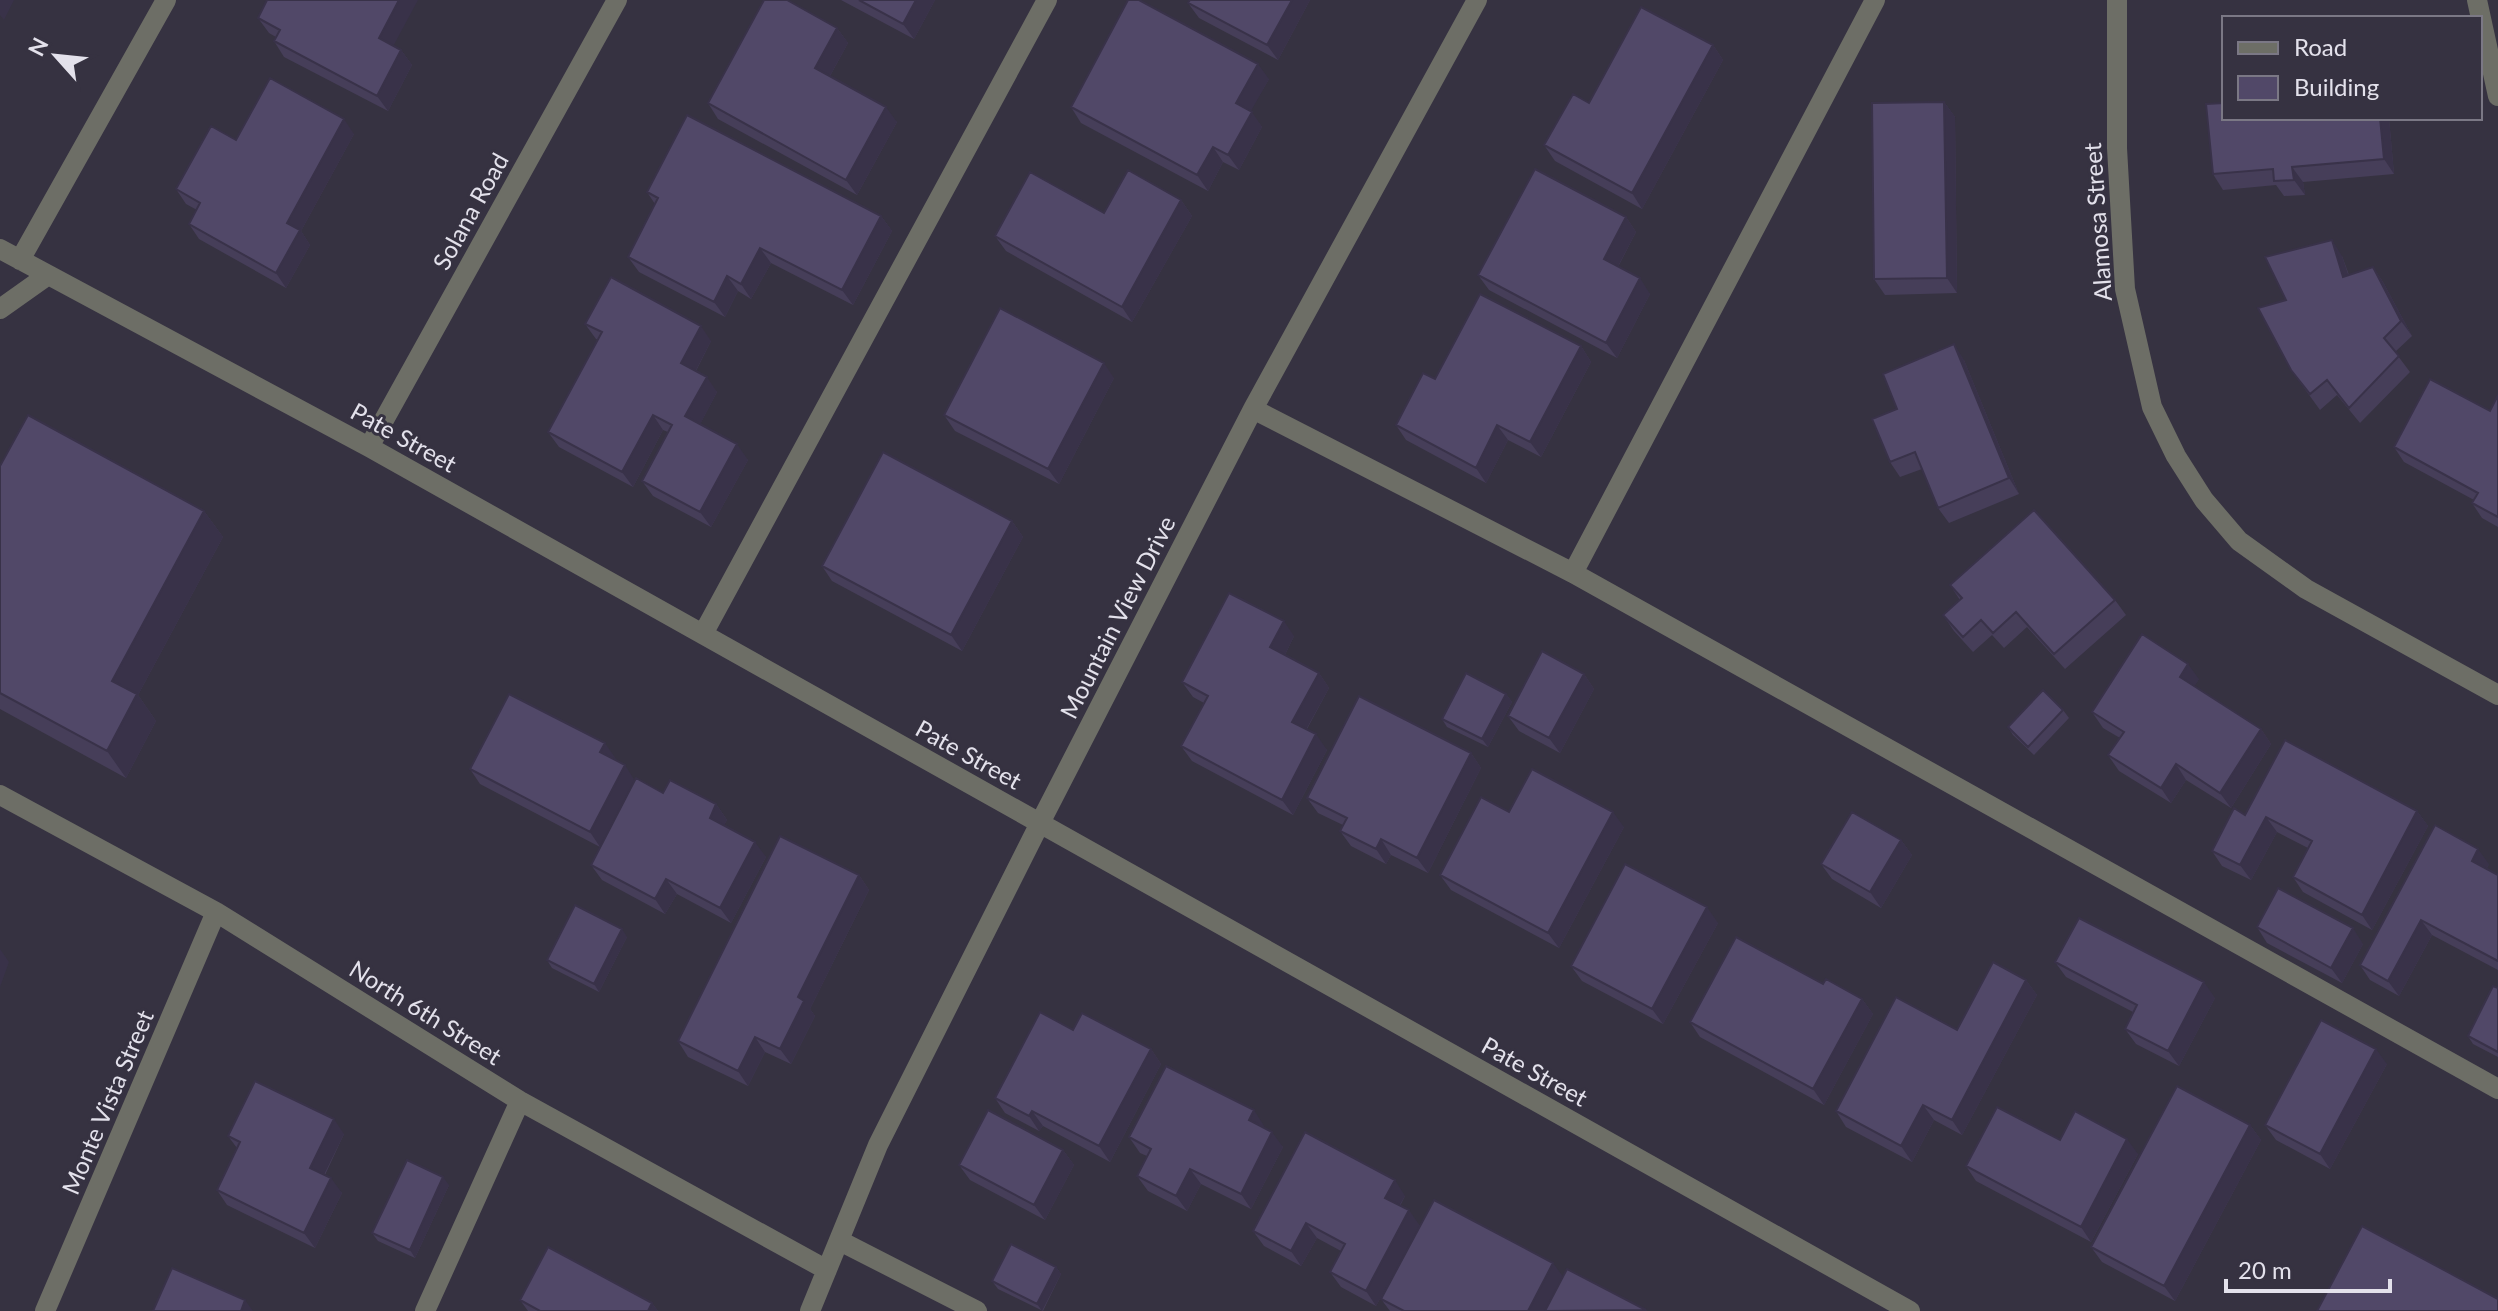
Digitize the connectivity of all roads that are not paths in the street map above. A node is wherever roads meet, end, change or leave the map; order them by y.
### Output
1 (166, 0) edge
2 (617, 0) edge
3 (1047, 0) edge
4 (1477, 0) edge
5 (1875, 0) edge
6 (2117, 0) edge
7 (2482, 23) edge
8 (2498, 96) edge
9 (0, 249) edge
10 (20, 260) junction
11 (48, 275) junction
12 (0, 309) edge
13 (1253, 409) junction
14 (369, 447) junction
15 (1573, 573) junction
16 (703, 634) junction
17 (2498, 695) edge
18 (0, 795) edge
19 (1040, 823) junction
20 (216, 912) junction
21 (2498, 1089) edge
22 (520, 1101) junction
23 (840, 1241) junction
24 (827, 1270) junction
25 (45, 1311) edge
26 (425, 1311) edge
27 (810, 1311) edge
28 (977, 1311) edge
29 (1910, 1311) edge

1 - 10 street
2 - 14 street, Solana Road
3 - 16 street
4 - 13 street, Mountain View Drive
5 - 15 street
6 - 17 street, Alamosa Street
7 - 8 street
9 - 10 street, Pate Street
10 - 11 street, Pate Street
11 - 12 street
11 - 14 street, Pate Street
13 - 15 street
13 - 19 street, Mountain View Drive
14 - 16 street, Pate Street
15 - 21 street
16 - 19 street, Pate Street
18 - 20 street, North 6th Street
19 - 23 street, Mountain View Drive
19 - 29 street, Pate Street
20 - 22 street, North 6th Street
20 - 25 street, Monte Vista Street
22 - 24 street, North 6th Street
22 - 26 street
23 - 24 street, Mountain View Drive
23 - 28 street
24 - 27 street, Mountain View Drive

